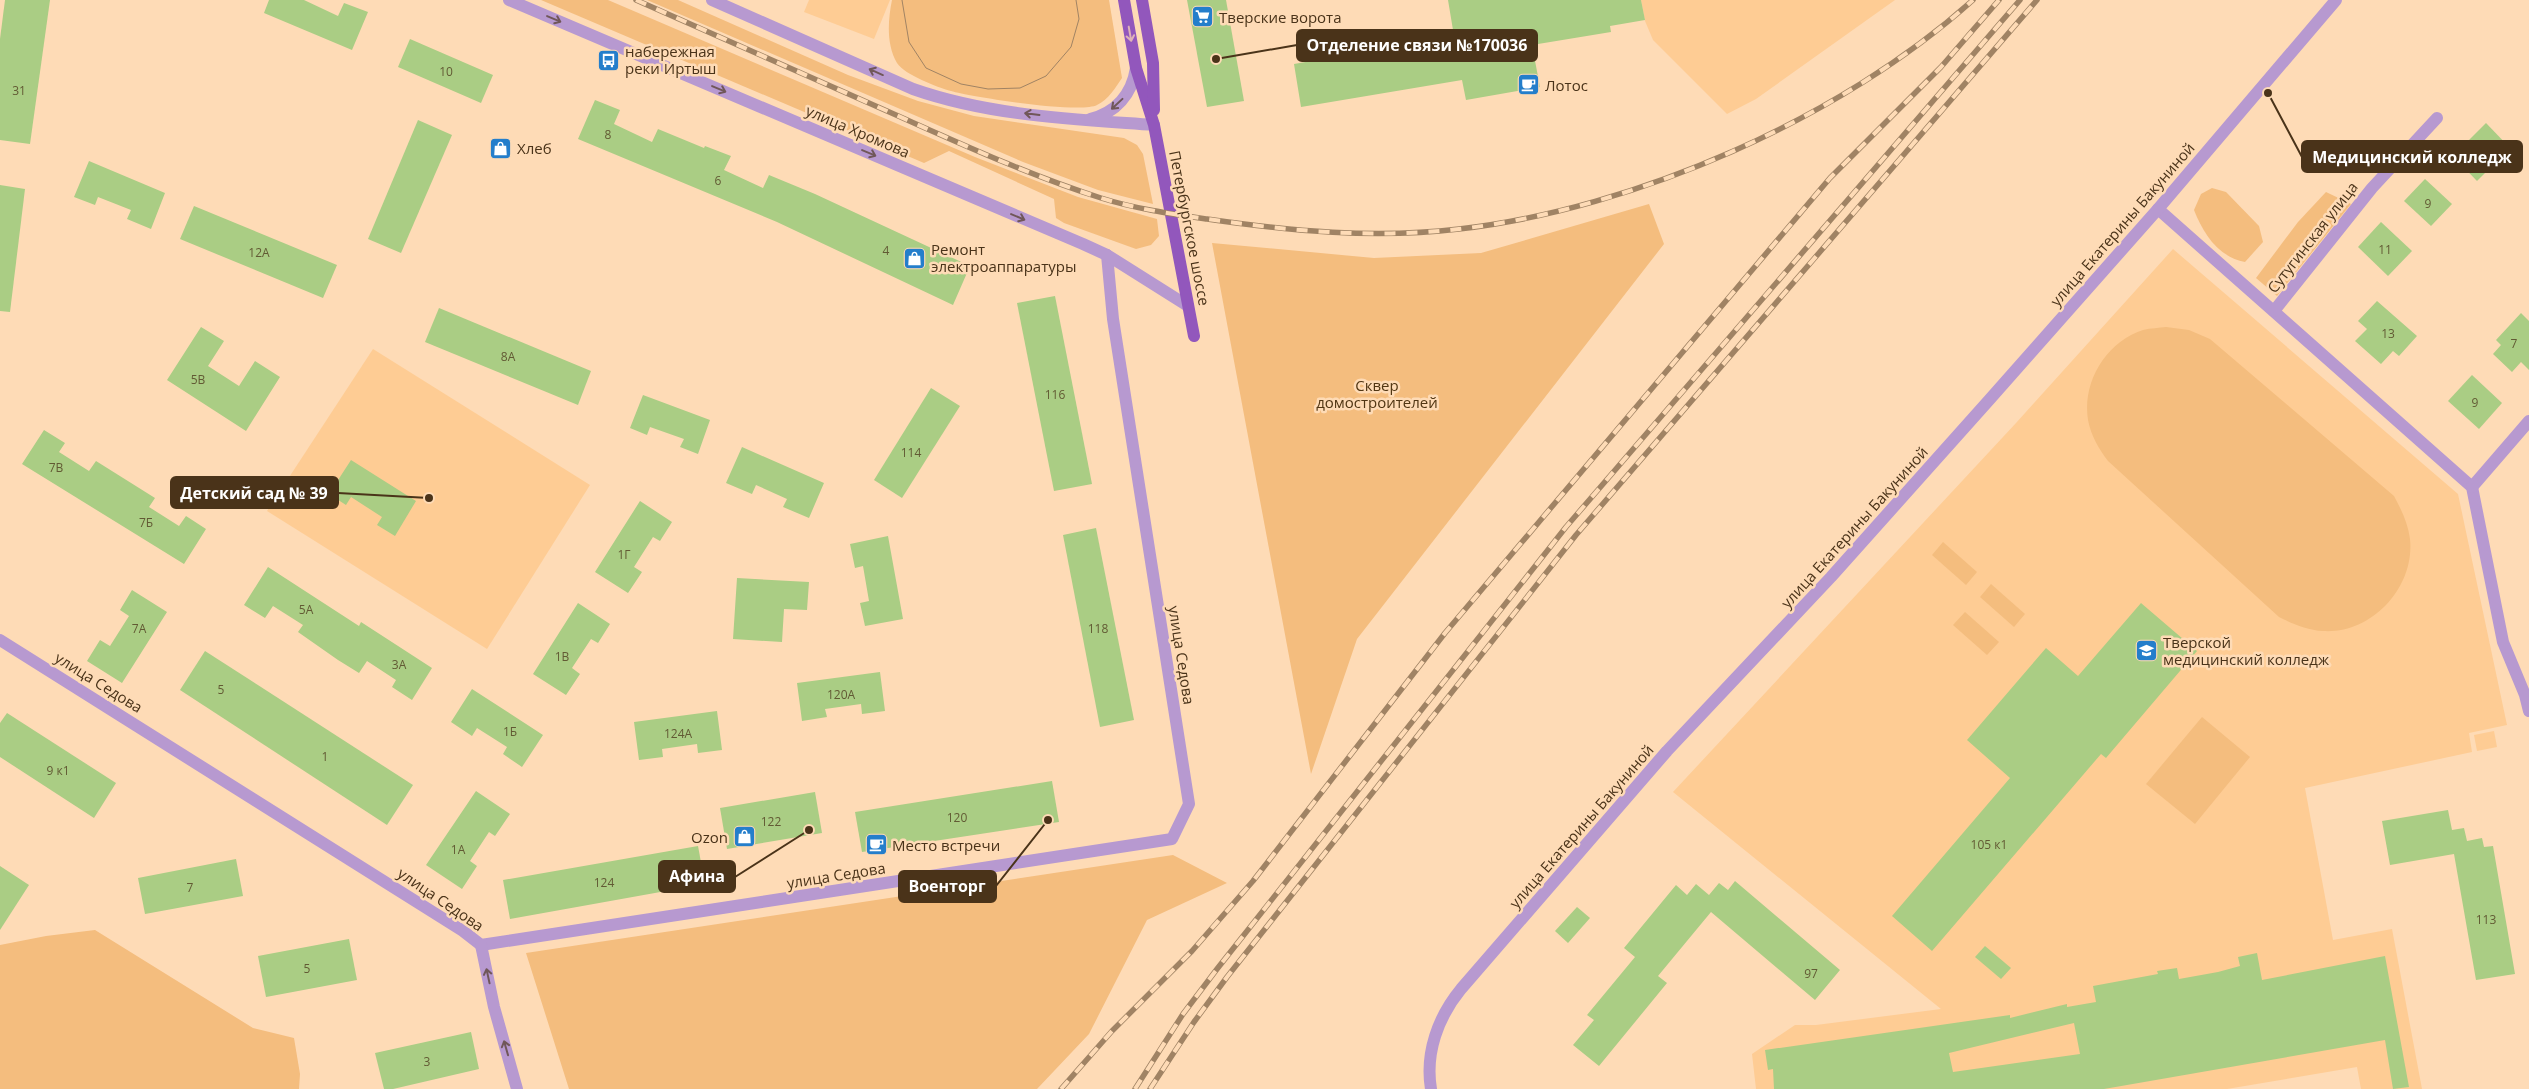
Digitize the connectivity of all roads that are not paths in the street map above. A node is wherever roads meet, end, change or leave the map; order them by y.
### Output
1 (508, 0) edge
2 (712, 0) edge
3 (1124, 0) edge
4 (1142, 0) edge
5 (2336, 0) edge
6 (1136, 68) junction
7 (2437, 118) dead end
8 (1080, 120) junction
9 (1154, 126) junction
10 (2158, 209) junction
11 (1107, 255) junction
12 (1188, 306) junction
13 (2274, 311) junction
14 (1194, 336) dead end
15 (2529, 420) edge
16 (2472, 487) junction
17 (0, 640) edge
18 (2527, 695) edge
19 (2529, 711) edge
20 (481, 946) junction
21 (517, 1089) edge
22 (1431, 1089) edge

1 -> 11 street, улица Хромова
8 -> 2 street
3 -> 6 main road, Петербургское шоссе
4 - 9 main road, Петербургское шоссе
5 - 10 street, улица Екатерины Бакуниной
6 -> 8 street
6 - 9 main road, Петербургское шоссе
7 - 13 street, Сутугинская улица
8 - 9 street
9 - 12 main road, Петербургское шоссе
10 - 13 street
10 - 22 street, улица Екатерины Бакуниной
11 - 12 street, улица Хромова
11 - 20 street, улица Седова
12 - 14 main road, Петербургское шоссе
13 - 16 street
15 - 16 street
16 - 18 street
17 - 20 street, улица Седова
18 - 19 street
21 -> 20 street

